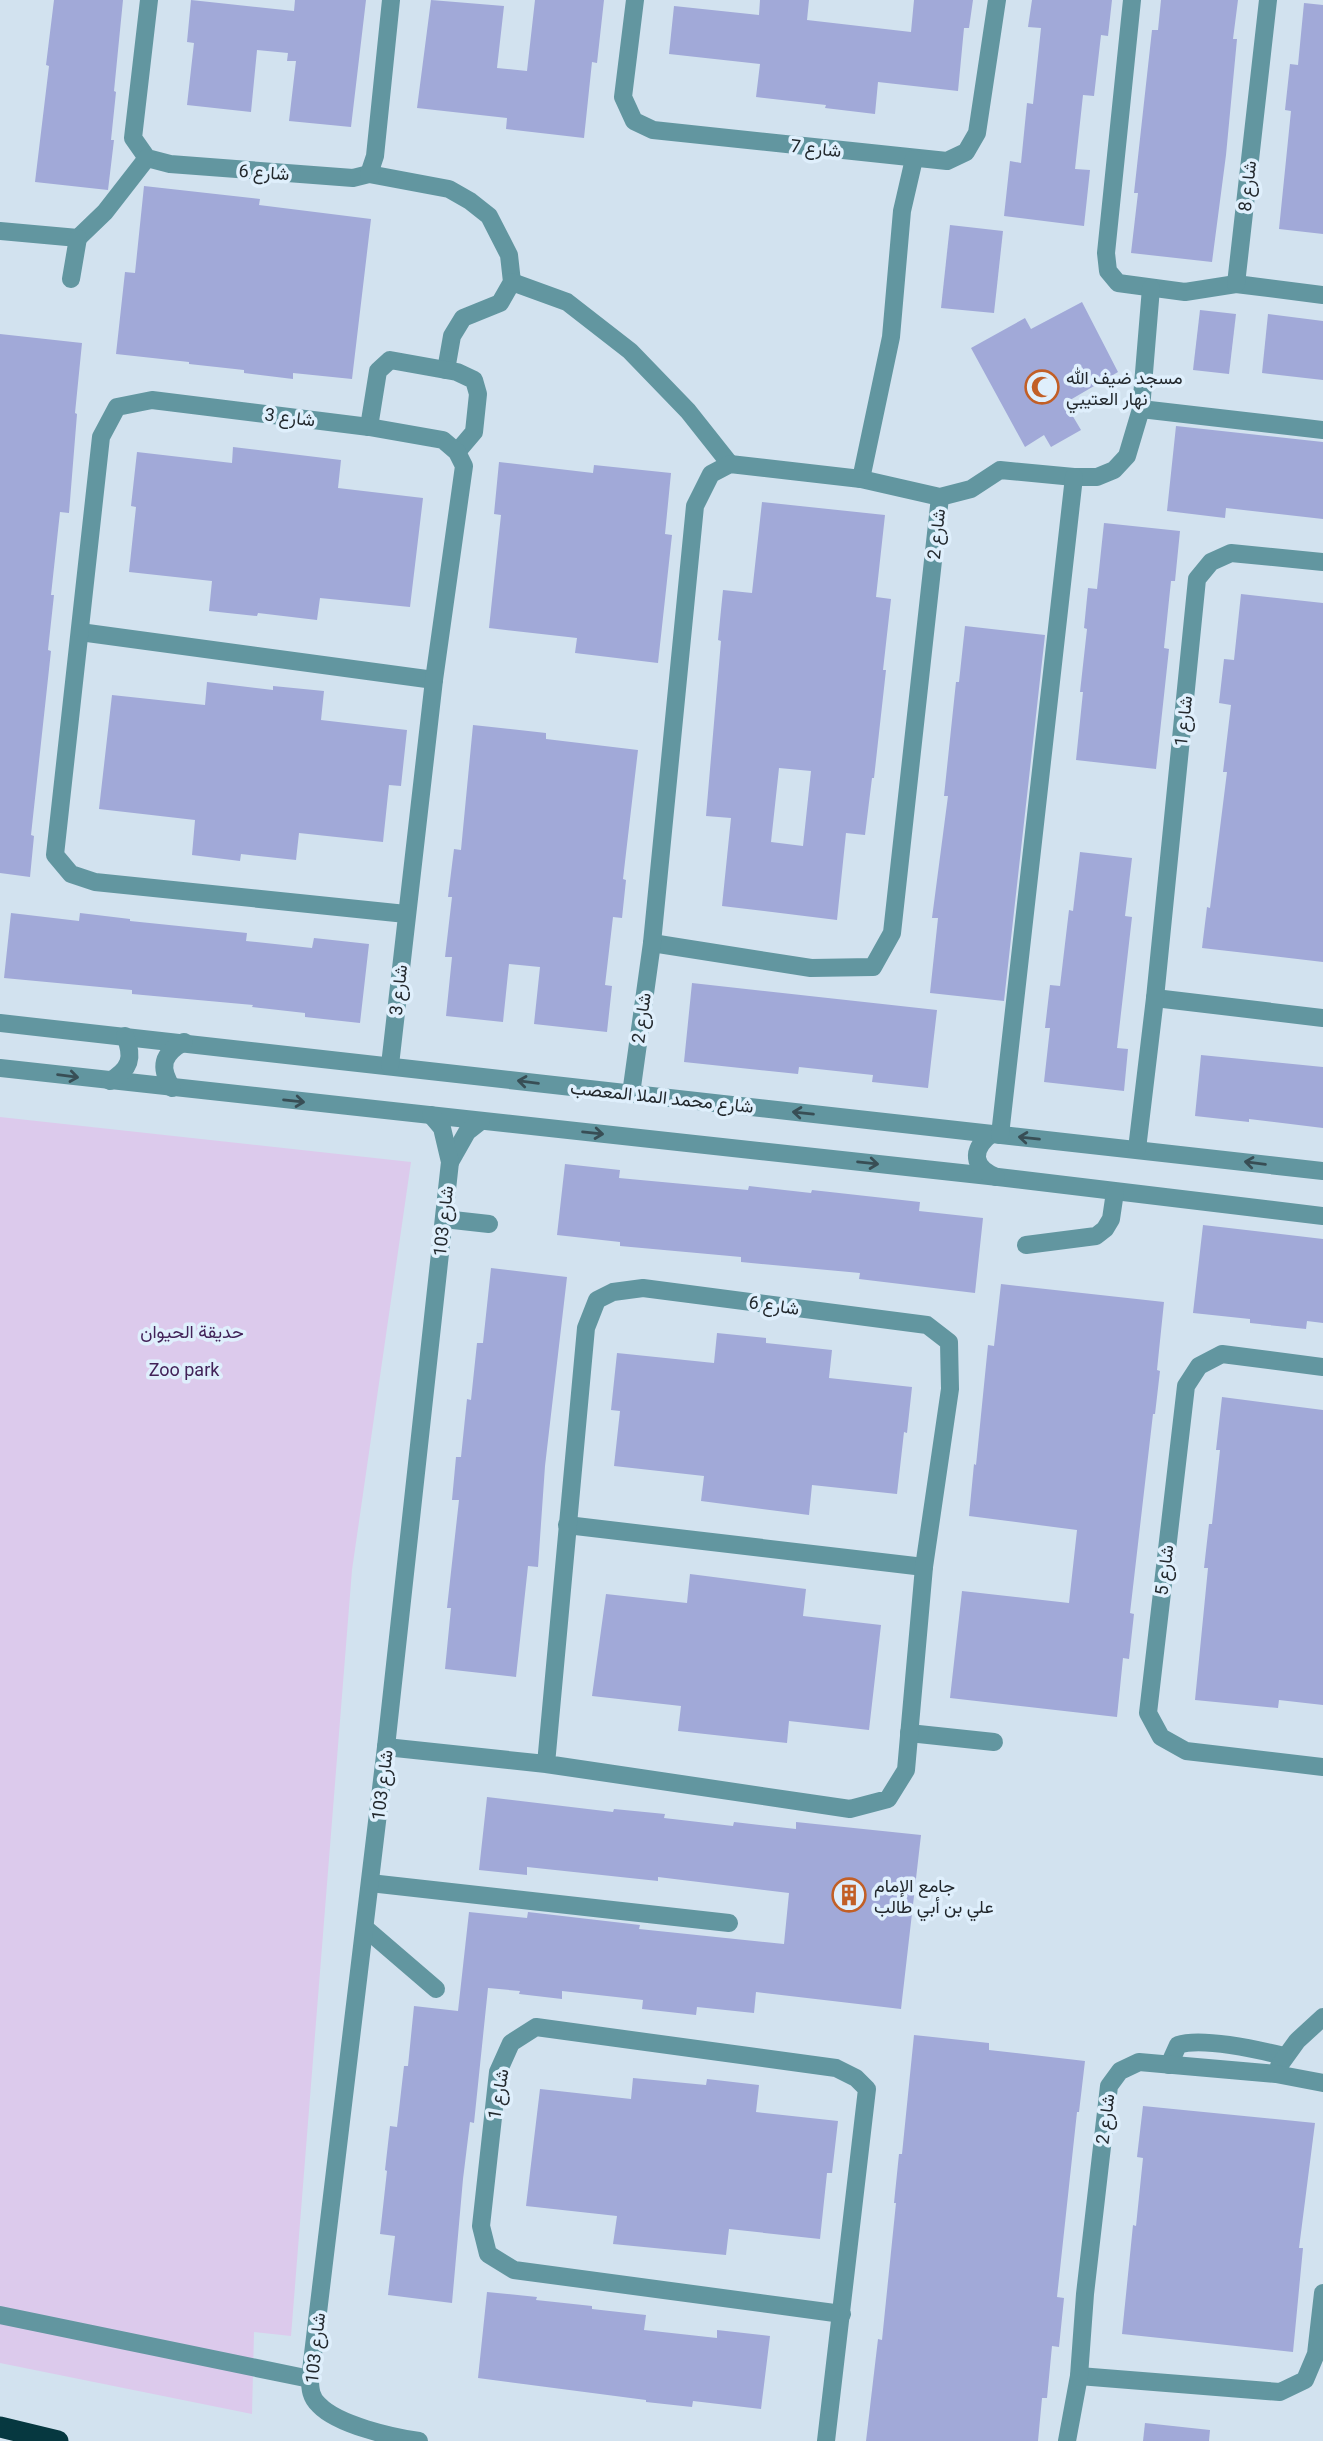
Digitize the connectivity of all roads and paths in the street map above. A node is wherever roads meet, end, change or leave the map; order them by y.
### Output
1 (149, 0) edge
2 (391, 0) edge
3 (635, 0) edge
4 (997, 0) edge
5 (1132, 0) edge
6 (1268, 0) edge
7 (147, 158) junction
8 (914, 159) junction
9 (369, 174) junction
10 (0, 231) edge
11 (78, 237) junction
12 (71, 279) dead end
13 (512, 282) junction
14 (1236, 284) junction
15 (1151, 288) junction
16 (1323, 295) edge
17 (446, 370) junction
18 (1141, 409) junction
19 (369, 427) junction
20 (1323, 430) edge
21 (457, 452) junction
22 (730, 464) junction
23 (1074, 477) junction
24 (861, 480) junction
25 (940, 497) junction
26 (1323, 562) edge
27 (79, 632) junction
28 (434, 680) junction
29 (406, 914) junction
30 (652, 943) junction
31 (1155, 998) junction
32 (1323, 1018) edge
33 (0, 1023) edge
34 (125, 1036) junction
35 (184, 1042) junction
36 (390, 1065) junction
37 (0, 1068) edge
38 (110, 1081) junction
39 (172, 1088) junction
40 (631, 1094) junction
41 (431, 1115) junction
42 (481, 1121) junction
43 (996, 1134) junction
44 (1137, 1149) junction
45 (450, 1162) junction
46 (1323, 1171) edge
47 (998, 1177) junction
48 (1115, 1192) junction
49 (1323, 1216) edge
50 (443, 1219) junction
51 (489, 1224) dead end
52 (1026, 1245) dead end
53 (1323, 1367) edge
54 (567, 1525) junction
55 (924, 1567) junction
56 (909, 1733) junction
57 (994, 1742) dead end
58 (386, 1747) junction
59 (546, 1764) junction
60 (1323, 1767) edge
61 (370, 1884) junction
62 (729, 1923) dead end
63 (365, 1928) junction
64 (436, 1989) dead end
65 (1323, 2017) edge
66 (1284, 2056) junction
67 (1169, 2065) junction
68 (1276, 2074) junction
69 (1323, 2083) edge
70 (1323, 2293) edge
71 (842, 2314) junction
72 (0, 2315) edge
73 (1079, 2376) junction
74 (310, 2379) junction
75 (0, 2427) edge
76 (58, 2441) edge
77 (419, 2441) edge
78 (825, 2441) edge
79 (1067, 2441) edge

1 - 7 street
2 - 9 street
3 - 8 street, شارع 7
4 - 8 street, شارع 7
5 - 15 street
6 - 14 street, شارع 8
7 - 9 street, شارع 6
7 - 11 street
8 - 24 street
9 - 13 street, شارع 6
10 - 11 street
11 - 12 street
13 - 17 street
13 - 22 street
14 - 15 street
14 - 16 street
15 - 18 street
17 - 19 street
17 - 21 street
18 - 20 street
18 - 23 street
19 - 21 street, شارع 3
19 - 27 street, شارع 3
21 - 28 street, شارع 3
22 - 24 street, شارع 2
22 - 30 street, شارع 2
23 - 25 street
23 - 43 street
24 - 25 street, شارع 2
25 - 30 street, شارع 2
26 - 31 street, شارع 1
27 - 28 street
27 - 29 street, شارع 3
28 - 29 street, شارع 3
29 - 36 street, شارع 3
30 - 40 street, شارع 2
31 - 32 street
31 - 44 street, شارع 1
33 - 34 street, شارع محمد الملا المعصب
34 - 35 street, شارع محمد الملا المعصب
34 - 38 street
35 - 36 street, شارع محمد الملا المعصب
35 - 39 street
40 -> 36 street, شارع محمد الملا المعصب
37 -> 38 street
38 - 39 street
39 -> 41 street
43 -> 40 street, شارع محمد الملا المعصب
41 - 42 street
41 - 45 street, شارع 103
42 - 45 street, شارع 103
42 -> 47 street
44 -> 43 street, شارع محمد الملا المعصب
43 - 47 street
46 -> 44 street, شارع محمد الملا المعصب
45 - 50 street, شارع 103
47 - 48 street
48 - 49 street
48 - 52 street
50 - 51 street
50 - 58 street, شارع 103
53 - 60 street, شارع 5
54 - 55 street
54 - 55 street, شارع 6
54 - 59 street, شارع 6
55 - 56 street, شارع 6
56 - 57 street
56 - 59 street, شارع 6
58 - 59 street, شارع 6
58 - 61 street, شارع 103
61 - 62 street
61 - 63 street, شارع 103
63 - 64 street
63 - 74 street, شارع 103
65 - 66 street
66 - 67 street
66 - 68 street
67 - 68 street, شارع 2
67 - 73 street, شارع 2
68 - 69 street, شارع 2
70 - 73 street
71 - 71 street, شارع 1
71 - 78 street, شارع 1
72 - 74 street
73 - 79 street, شارع 2
74 - 77 street, شارع 103
75 - 76 highway

